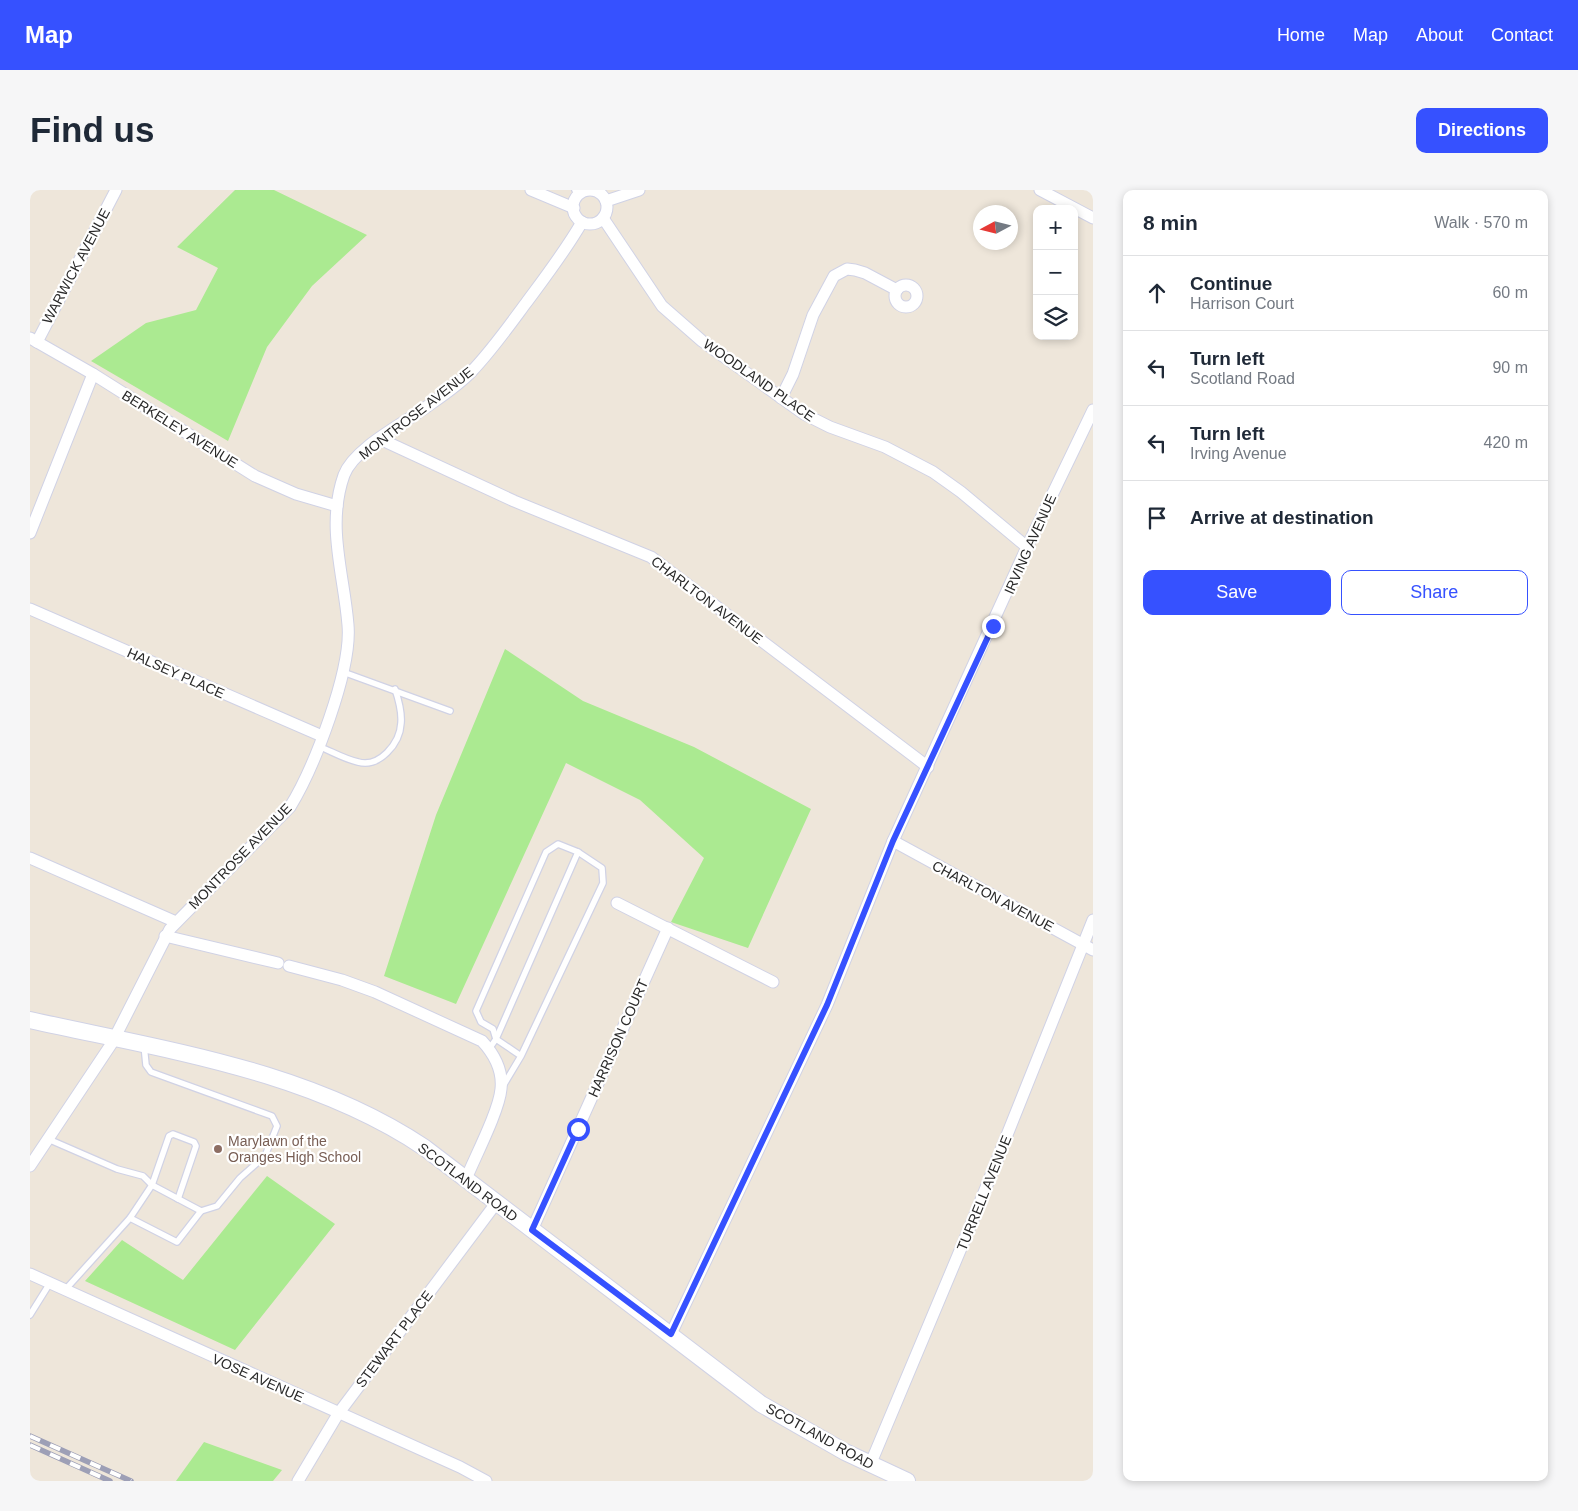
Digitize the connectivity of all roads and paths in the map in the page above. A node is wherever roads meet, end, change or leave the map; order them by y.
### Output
1 (116, 190) edge
2 (531, 190) edge
3 (639, 190) edge
4 (1040, 190) edge
5 (596, 191) edge
6 (576, 193) edge
7 (606, 201) junction
8 (574, 208) junction
9 (603, 218) junction
10 (1093, 218) edge
11 (582, 222) junction
12 (897, 290) dead end
13 (33, 340) edge
14 (93, 374) junction
15 (781, 398) junction
16 (1093, 410) edge
17 (380, 438) junction
18 (337, 506) junction
19 (30, 533) edge
20 (1027, 547) junction
21 (30, 610) edge
22 (343, 672) junction
23 (396, 690) junction
24 (450, 711) dead end
25 (320, 741) junction
26 (928, 767) junction
27 (893, 841) junction
28 (578, 852) junction
29 (30, 858) edge
30 (617, 903) dead end
31 (1093, 920) edge
32 (176, 922) junction
33 (668, 928) junction
34 (165, 936) junction
35 (1088, 947) edge
36 (773, 982) dead end
37 (30, 1020) edge
38 (114, 1039) junction
39 (496, 1039) junction
40 (144, 1046) junction
41 (489, 1049) junction
42 (521, 1056) junction
43 (501, 1090) junction
44 (48, 1139) junction
45 (30, 1166) edge
46 (466, 1179) junction
47 (152, 1185) junction
48 (178, 1199) junction
49 (497, 1202) junction
50 (201, 1211) junction
51 (130, 1218) junction
52 (532, 1230) junction
53 (30, 1274) edge
54 (50, 1283) junction
55 (64, 1290) junction
56 (30, 1315) edge
57 (671, 1334) junction
58 (338, 1414) junction
59 (870, 1464) junction
60 (298, 1481) edge
61 (486, 1481) edge
62 (907, 1481) edge

1 - 13 street, WARWICK AVENUE
2 - 8 street
3 - 7 street
4 - 10 street
5 - 6 street
5 - 7 street
6 - 8 street
7 - 9 street
8 - 11 street
9 - 11 street
9 - 15 street, WOODLAND PLACE
11 - 17 street, MONTROSE AVENUE
12 - 15 street
13 - 14 street, BERKELEY AVENUE
14 - 18 street, BERKELEY AVENUE
14 - 19 street
15 - 20 street, WOODLAND PLACE
16 - 20 street, IRVING AVENUE
17 - 18 street, MONTROSE AVENUE
17 - 26 street, CHARLTON AVENUE
18 - 22 street, MONTROSE AVENUE
20 - 26 street, IRVING AVENUE
21 - 25 street, HALSEY PLACE
22 - 23 lane
22 - 25 street, MONTROSE AVENUE
23 - 24 lane
23 - 25 lane
25 - 32 street, MONTROSE AVENUE
26 - 27 street, IRVING AVENUE
27 - 35 street, CHARLTON AVENUE
27 - 57 street, IRVING AVENUE
28 - 39 lane
28 - 39 lane
28 - 42 lane
29 - 32 street
30 - 33 street
31 - 35 street, TURRELL AVENUE
32 - 34 street, MONTROSE AVENUE
33 - 36 street
33 - 52 street, HARRISON COURT
34 - 38 street, MONTROSE AVENUE
34 - 41 street
35 - 59 street, TURRELL AVENUE
37 - 38 main road, SCOTLAND ROAD
38 - 40 main road, SCOTLAND ROAD
38 - 44 street, MONTROSE AVENUE
39 - 41 lane
39 - 42 lane
40 - 46 main road, SCOTLAND ROAD
40 - 50 lane
41 - 43 street
42 - 43 lane
43 - 46 street
44 - 45 street, MONTROSE AVENUE
44 - 47 lane
46 - 49 main road, SCOTLAND ROAD
47 - 48 lane
47 - 48 lane
47 - 51 lane
48 - 50 lane
49 - 52 main road, SCOTLAND ROAD
49 - 58 street, STEWART PLACE
50 - 51 lane
51 - 55 lane
52 - 57 main road, SCOTLAND ROAD
53 - 54 street, VOSE AVENUE
54 - 55 street, VOSE AVENUE
54 - 56 lane
55 - 58 street, VOSE AVENUE
57 - 59 main road, SCOTLAND ROAD
58 - 60 street, STEWART PLACE
58 - 61 street, VOSE AVENUE
59 - 62 main road, SCOTLAND ROAD

